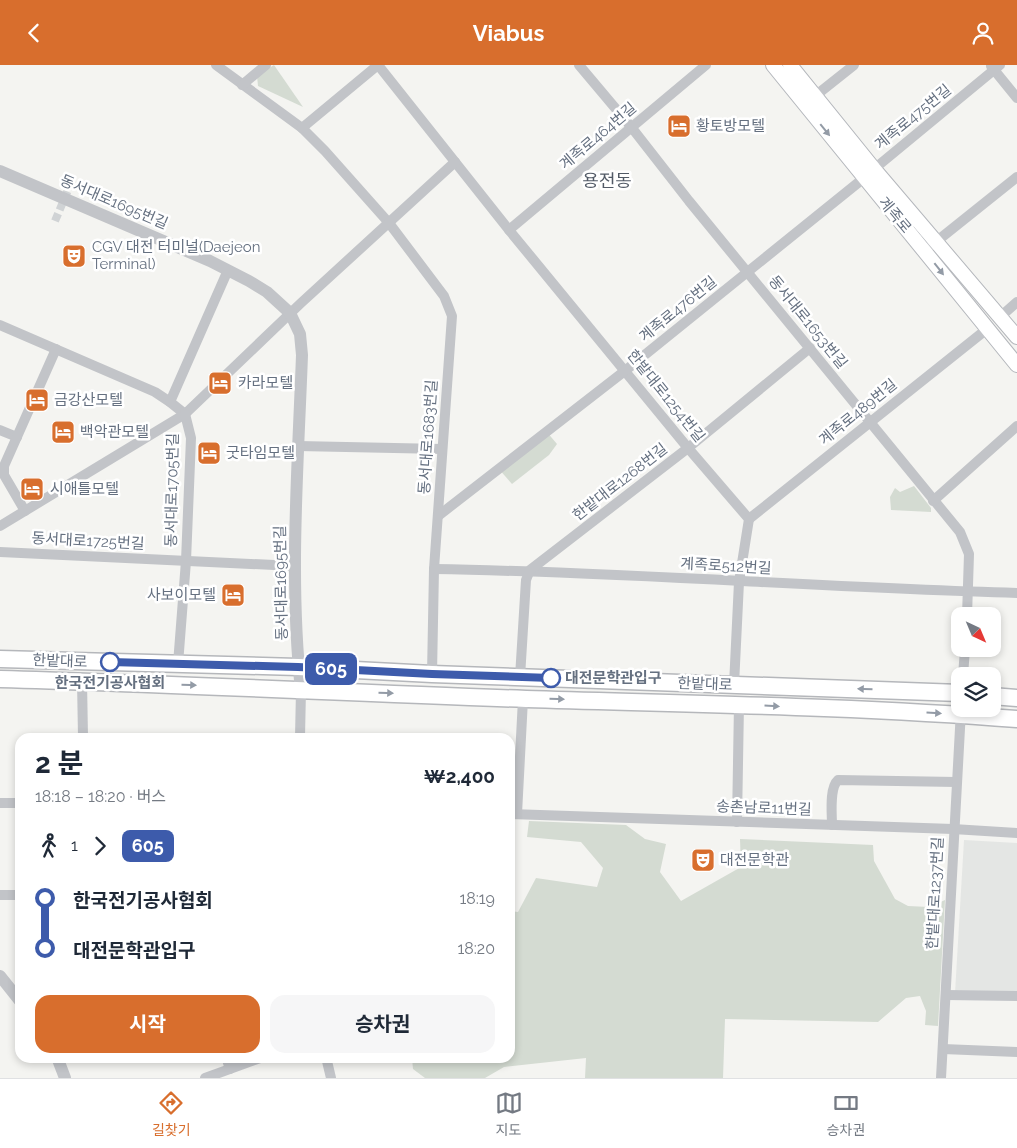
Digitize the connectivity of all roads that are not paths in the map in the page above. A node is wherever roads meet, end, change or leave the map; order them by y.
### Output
1 (216, 65) edge
2 (266, 65) edge
3 (378, 65) edge
4 (579, 65) edge
5 (706, 65) edge
6 (773, 65) edge
7 (790, 65) edge
8 (854, 65) edge
9 (995, 67) edge
10 (242, 85) junction
11 (816, 95) junction
12 (1017, 98) edge
13 (804, 105) junction
14 (302, 128) junction
15 (632, 128) junction
16 (454, 162) junction
17 (0, 171) edge
18 (869, 173) junction
19 (1017, 177) edge
20 (389, 223) junction
21 (510, 230) junction
22 (930, 246) junction
23 (228, 270) junction
24 (747, 272) junction
25 (1017, 302) edge
26 (290, 313) junction
27 (1000, 317) junction
28 (0, 325) edge
29 (987, 329) junction
30 (1017, 337) edge
31 (810, 348) junction
32 (56, 349) junction
33 (1017, 365) edge
34 (626, 370) junction
35 (170, 402) junction
36 (185, 414) junction
37 (869, 421) junction
38 (1017, 426) edge
39 (0, 430) edge
40 (17, 437) junction
41 (298, 446) junction
42 (688, 448) junction
43 (442, 449) junction
44 (934, 501) junction
45 (25, 511) junction
46 (438, 516) junction
47 (749, 519) junction
48 (0, 526) edge
49 (0, 552) edge
50 (186, 561) junction
51 (295, 566) junction
52 (434, 569) junction
53 (530, 570) junction
54 (739, 581) junction
55 (969, 591) junction
56 (1017, 593) edge
57 (968, 607) edge
58 (0, 659) edge
59 (178, 664) junction
60 (298, 667) junction
61 (432, 674) junction
62 (520, 677) junction
63 (0, 679) edge
64 (82, 681) junction
65 (734, 685) junction
66 (301, 689) junction
67 (951, 693) edge
68 (1001, 697) edge
69 (1017, 698) edge
70 (524, 699) junction
71 (739, 704) junction
72 (951, 712) edge
73 (961, 717) edge
74 (1001, 717) edge
75 (1017, 719) edge
76 (83, 733) edge
77 (300, 733) edge
78 (956, 782) junction
79 (515, 802) edge
80 (0, 803) edge
81 (15, 803) edge
82 (515, 814) edge
83 (738, 822) junction
84 (832, 825) junction
85 (953, 829) junction
86 (1017, 833) edge
87 (0, 895) edge
88 (15, 895) edge
89 (0, 976) edge
90 (15, 995) edge
91 (946, 995) junction
92 (1017, 996) edge
93 (943, 1049) junction
94 (1017, 1052) edge
95 (59, 1063) edge
96 (228, 1063) edge
97 (246, 1063) edge
98 (327, 1063) edge
99 (230, 1069) junction
100 (65, 1078) edge
101 (205, 1078) edge
102 (330, 1078) edge
103 (942, 1078) edge

1 - 10 street, 동서대로1683번길
2 - 10 street
3 - 14 street
3 - 16 street, 한밭대로1254번길
4 - 15 street, 동서대로1653번길
5 - 15 street, 계족로464번길
6 - 13 main road, 계족로
7 - 11 main road, 계족로
8 - 11 street
9 - 12 street, 계족로475번길
9 - 18 street, 계족로475번길
10 - 14 street, 동서대로1683번길
11 - 13 street
11 - 18 main road, 계족로
13 -> 18 main road, 계족로
14 - 20 street, 동서대로1683번길
15 - 21 street, 계족로464번길
15 - 24 street, 동서대로1653번길
16 - 20 street
16 - 21 street, 한밭대로1254번길
17 - 23 street, 동서대로1695번길
18 - 22 main road, 계족로
18 - 24 street, 계족로476번길
19 - 22 street
20 - 26 street
20 - 43 street, 동서대로1683번길
21 - 34 street, 한밭대로1254번길
22 - 27 main road, 계족로
22 -> 29 main road, 계족로
23 - 26 street, 동서대로1695번길
23 - 35 street
24 - 31 street, 동서대로1653번길
24 - 34 street, 계족로476번길
25 - 27 street
26 - 36 street
26 - 41 street, 동서대로1695번길
27 - 30 main road, 계족로
28 - 32 street
29 - 33 main road, 계족로
29 - 37 street, 계족로489번길
31 - 37 street, 동서대로1653번길
31 - 42 street, 한밭대로1268번길
32 - 35 street
32 - 40 street
34 - 42 street, 한밭대로1254번길
34 - 46 street, 계족로476번길
35 - 36 street
36 - 45 street, 동서대로1705번길
36 - 50 street, 동서대로1705번길
37 - 44 street, 동서대로1653번길
37 - 47 street, 계족로489번길
38 - 44 street
39 - 40 street
40 - 45 street
41 - 43 street
41 - 51 street, 동서대로1695번길
42 - 47 street, 한밭대로1254번길
42 - 53 street, 한밭대로1268번길
43 - 46 street, 동서대로1683번길
44 - 55 street, 동서대로1653번길
45 - 48 street, 동서대로1705번길
46 - 52 street, 동서대로1683번길
47 - 54 street
49 - 50 street, 동서대로1725번길
50 - 51 street, 동서대로1725번길
50 - 59 street, 동서대로1705번길
51 - 60 street, 동서대로1695번길
52 - 53 street, 계족로512번길
52 - 61 street, 동서대로1683번길
53 - 54 street, 계족로512번길
53 - 62 street
54 - 55 street, 계족로512번길
54 - 65 street
55 - 56 street, 계족로512번길
55 - 57 street, 동서대로1653번길
58 - 59 main road, 한밭대로
59 - 60 main road, 한밭대로
60 - 61 main road, 한밭대로
60 - 66 street, 동서대로1695번길
61 - 62 main road, 한밭대로
62 - 65 main road, 한밭대로
63 - 64 main road, 한밭대로
64 -> 66 main road, 한밭대로
64 - 76 street
67 -> 65 main road, 한밭대로
66 -> 70 main road, 한밭대로
66 - 77 street
68 - 69 main road
70 -> 71 main road, 한밭대로
70 - 79 street
71 -> 72 main road, 한밭대로
71 - 83 street, 한밭대로
73 - 78 street, 한밭대로1237번길
74 - 75 main road, 한밭대로
78 - 84 street
78 - 85 street, 한밭대로1237번길
80 - 81 street
82 - 83 street, 송촌남로11번길
83 - 84 street, 송촌남로11번길
84 - 85 street, 송촌남로11번길
85 - 86 street, 송촌남로11번길
85 - 91 street, 한밭대로1237번길
87 - 88 street
89 - 90 street
91 - 92 street
91 - 93 street, 한밭대로1237번길
93 - 94 street
93 - 103 street, 한밭대로1237번길
95 - 100 street
96 - 99 street
97 - 99 street
98 - 102 street
99 - 101 street

